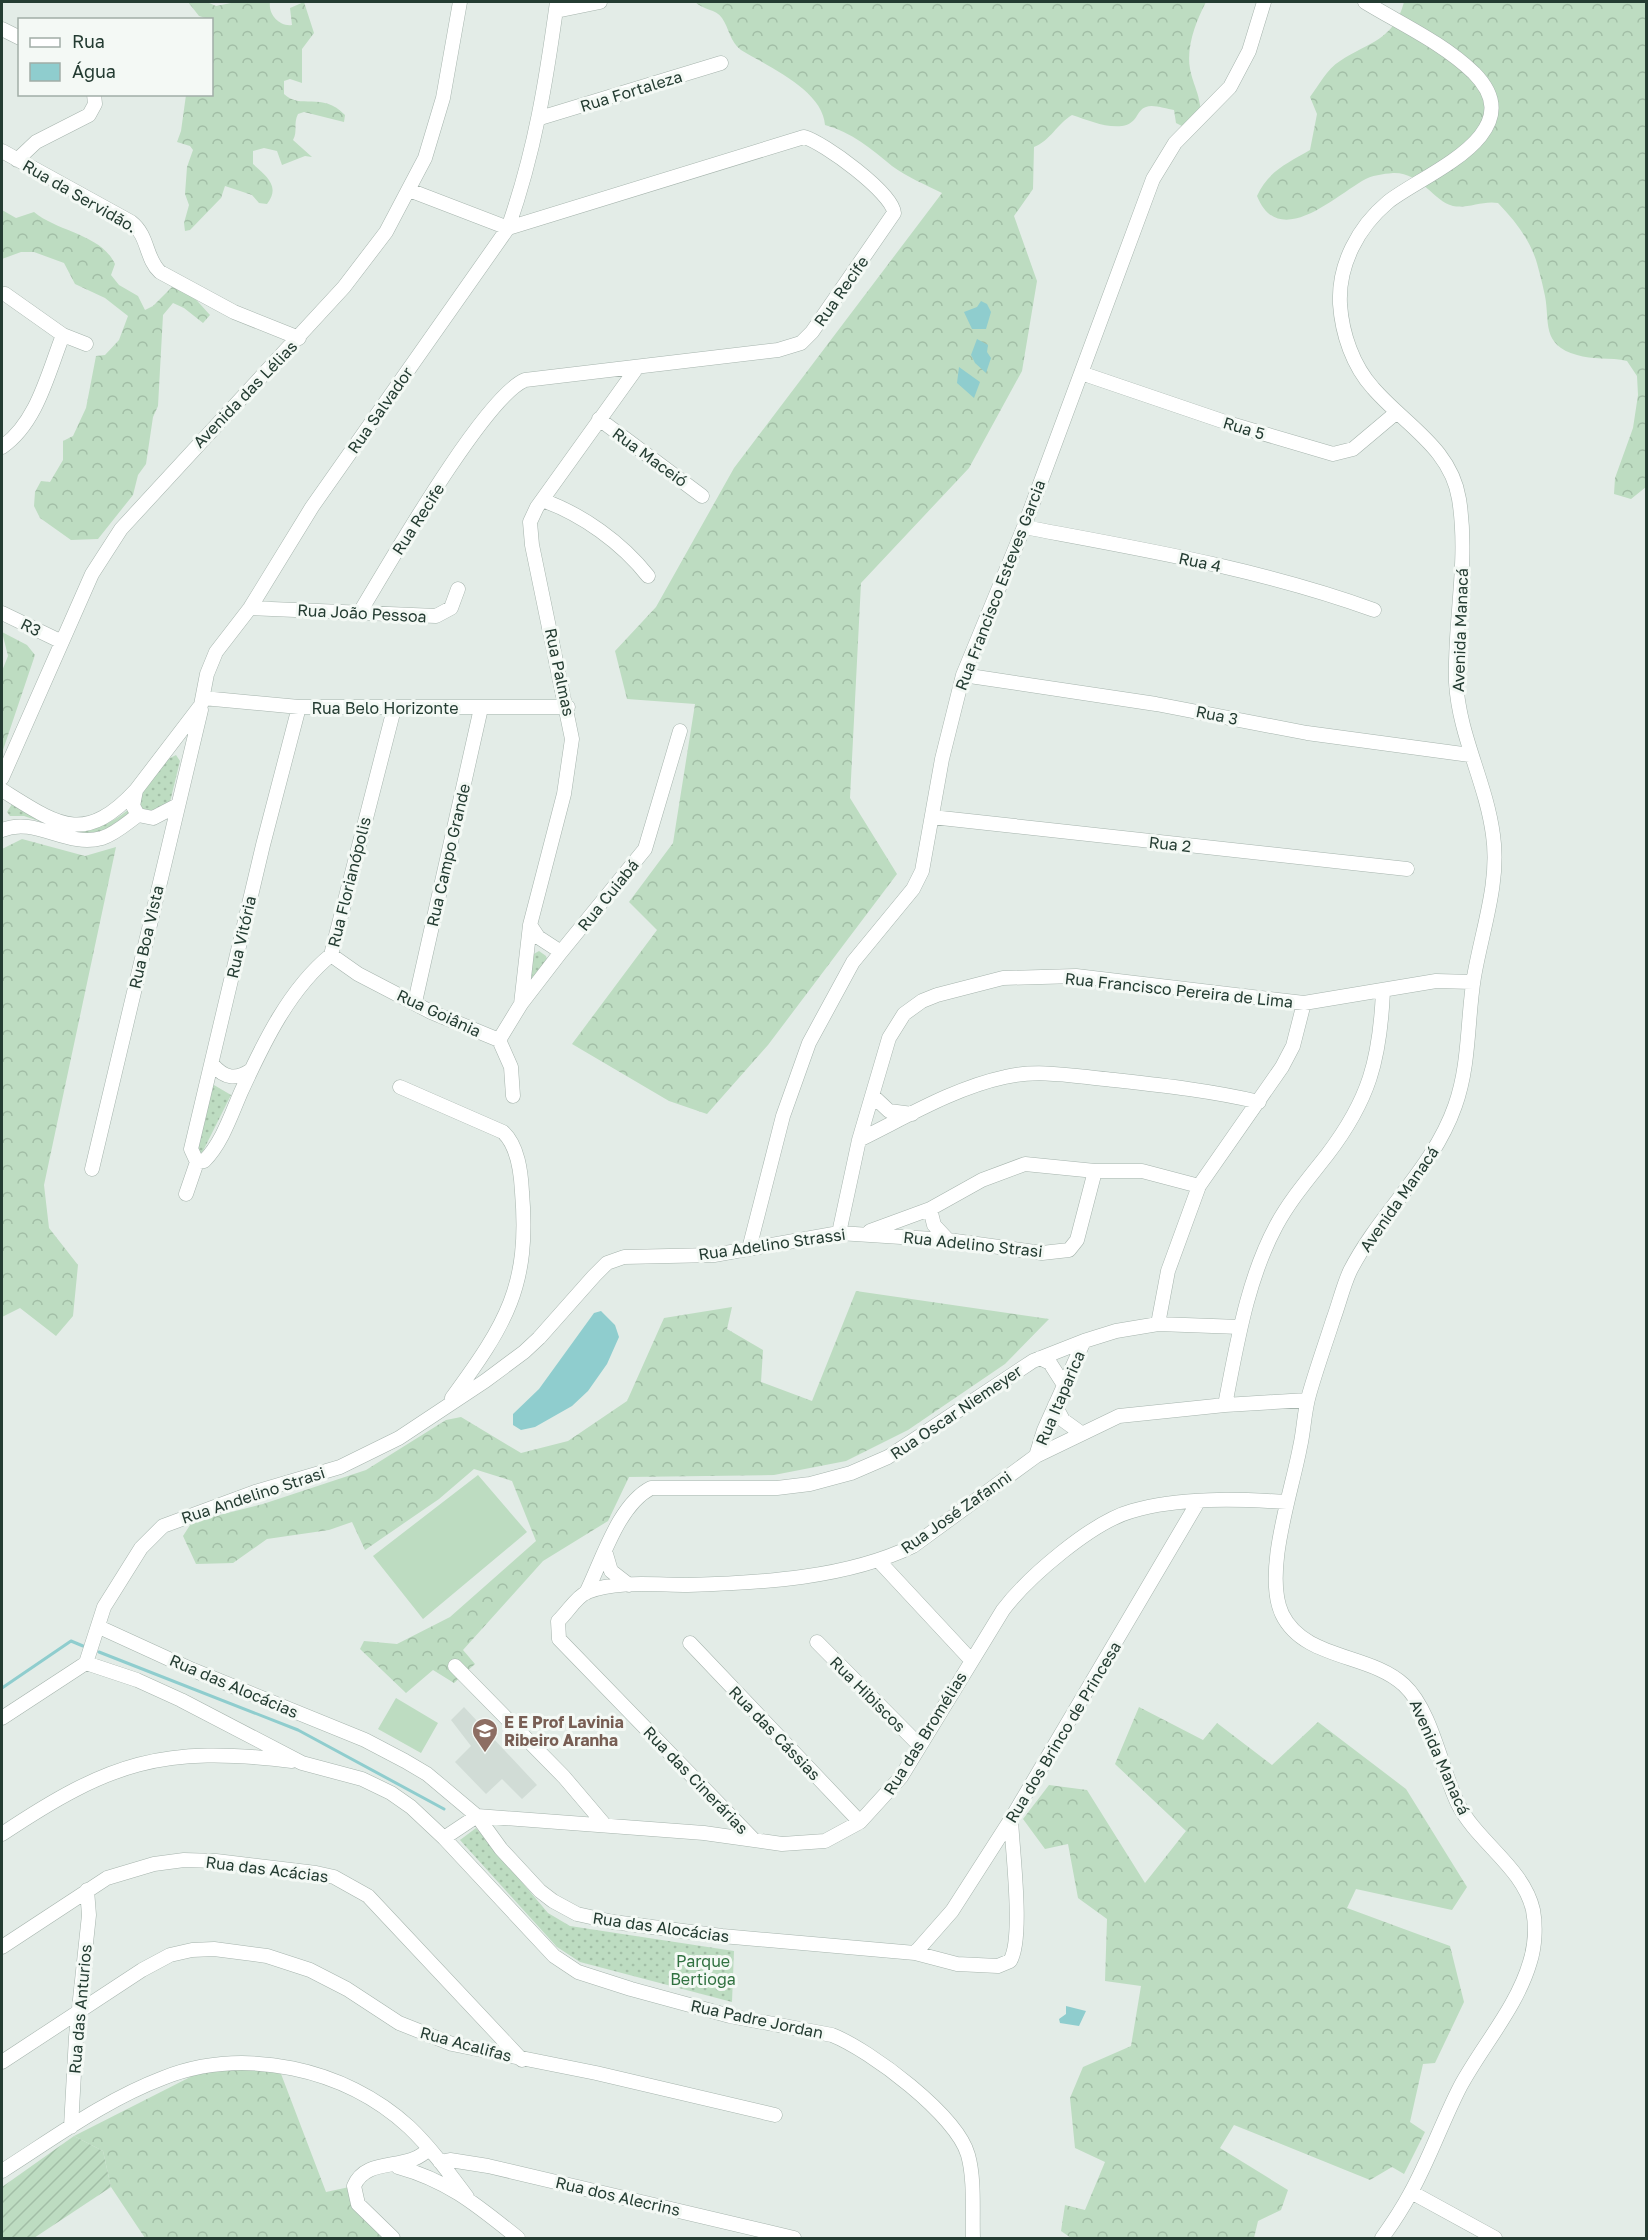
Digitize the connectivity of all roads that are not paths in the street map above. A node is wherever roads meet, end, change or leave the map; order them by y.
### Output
1 (460, 2) edge
2 (600, 2) edge
3 (1264, 2) edge
4 (1365, 2) edge
5 (557, 6) edge
6 (2, 29) edge
7 (18, 37) edge
8 (721, 63) dead end
9 (94, 96) edge
10 (540, 117) junction
11 (2, 151) edge
12 (17, 160) junction
13 (409, 190) junction
14 (508, 228) junction
15 (5, 294) dead end
16 (63, 336) junction
17 (299, 338) junction
18 (86, 344) dead end
19 (636, 369) junction
20 (1081, 374) junction
21 (1397, 412) junction
22 (599, 419) junction
23 (2, 447) edge
24 (702, 496) dead end
25 (542, 500) junction
26 (1024, 527) junction
27 (648, 576) dead end
28 (458, 589) dead end
29 (250, 608) junction
30 (1374, 610) dead end
31 (360, 612) junction
32 (2, 613) edge
33 (60, 641) junction
34 (963, 675) junction
35 (202, 701) junction
36 (299, 707) junction
37 (567, 707) junction
38 (481, 708) junction
39 (394, 709) junction
40 (680, 730) dead end
41 (170, 747) junction
42 (1470, 755) junction
43 (191, 756) junction
44 (2, 778) edge
45 (2, 790) edge
46 (136, 790) junction
47 (176, 806) junction
48 (138, 815) junction
49 (932, 817) junction
50 (2, 830) edge
51 (1407, 868) dead end
52 (530, 925) junction
53 (561, 952) junction
54 (331, 955) junction
55 (1473, 982) junction
56 (1383, 991) junction
57 (415, 1002) junction
58 (521, 1004) junction
59 (1304, 1004) junction
60 (499, 1040) junction
61 (212, 1064) junction
62 (251, 1070) junction
63 (400, 1087) dead end
64 (513, 1096) dead end
65 (873, 1096) junction
66 (1259, 1102) junction
67 (912, 1114) junction
68 (859, 1140) junction
69 (199, 1162) junction
70 (92, 1169) dead end
71 (1095, 1171) junction
72 (1199, 1186) junction
73 (186, 1194) dead end
74 (930, 1209) junction
75 (839, 1233) junction
76 (864, 1233) junction
77 (948, 1240) junction
78 (749, 1249) junction
79 (1158, 1324) junction
80 (1240, 1327) junction
81 (1084, 1341) junction
82 (1040, 1358) junction
83 (1065, 1385) junction
84 (1307, 1400) junction
85 (448, 1405) junction
86 (1225, 1405) junction
87 (1055, 1406) junction
88 (1081, 1433) junction
89 (1036, 1456) junction
90 (1198, 1502) junction
91 (1287, 1502) junction
92 (606, 1554) junction
93 (878, 1560) junction
94 (629, 1585) junction
95 (586, 1593) junction
96 (99, 1627) junction
97 (817, 1642) dead end
98 (690, 1643) dead end
99 (971, 1660) junction
100 (86, 1664) junction
101 (455, 1666) dead end
102 (2, 1718) edge
103 (251, 1737) junction
104 (920, 1746) junction
105 (247, 1756) junction
106 (302, 1763) junction
107 (477, 1816) junction
108 (1011, 1819) junction
109 (860, 1822) junction
110 (604, 1824) junction
111 (2, 1834) edge
112 (444, 1838) junction
113 (754, 1840) junction
114 (87, 1890) junction
115 (2, 1947) edge
116 (915, 1953) junction
117 (79, 2012) junction
118 (522, 2060) junction
119 (2, 2062) edge
120 (775, 2115) dead end
121 (71, 2127) junction
122 (429, 2148) junction
123 (440, 2162) junction
124 (390, 2164) junction
125 (2, 2171) edge
126 (1411, 2192) junction
127 (467, 2197) junction
128 (393, 2238) edge
129 (518, 2238) edge
130 (794, 2238) edge
131 (973, 2238) edge
132 (1382, 2238) edge
133 (1495, 2238) edge

1 - 13 street, Avenida das Lélias
2 - 5 street
3 - 20 street, Rua Francisco Esteves Garcia
4 - 21 street, Avenida Manacá
5 - 10 street, Rua Salvador
6 - 7 street
8 - 10 street, Rua Fortaleza
9 - 12 street
10 - 14 street, Rua Salvador
11 - 12 street, Rua da Servidão.
12 - 17 street, Rua da Servidão.
13 - 14 street
13 - 17 street, Avenida das Lélias
14 - 19 street, Rua Recife
14 - 29 street, Rua Salvador
15 - 16 street
16 - 18 street
16 - 23 street
17 - 33 street, Avenida das Lélias
19 - 22 street, Rua Palmas
19 - 31 street, Rua Recife
20 - 21 street, Rua 5
20 - 26 street, Rua Francisco Esteves Garcia
21 - 42 street, Avenida Manacá
22 - 24 street, Rua Maceió
22 - 25 street, Rua Palmas
25 - 27 street
25 - 37 street, Rua Palmas
26 - 30 street, Rua 4
26 - 34 street, Rua Francisco Esteves Garcia
28 - 31 street, Rua João Pessoa
29 - 31 street, Rua João Pessoa
29 - 35 street, Rua Salvador
32 - 33 street, R3
33 - 44 street, Avenida das Lélias
34 - 42 street, Rua 3
34 - 49 street, Rua Francisco Esteves Garcia
35 - 36 street, Rua Belo Horizonte
35 - 41 street, Rua Salvador
35 - 43 street, Rua Boa Vista
36 - 39 street, Rua Belo Horizonte
36 - 61 street, Rua Vitória
37 - 38 street, Rua Belo Horizonte
37 - 52 street, Rua Palmas
38 - 39 street, Rua Belo Horizonte
38 - 57 street, Rua Campo Grande
39 - 54 street, Rua Florianópolis
40 - 53 street, Rua Cuiabá
41 - 43 street
41 - 46 street, Rua Salvador
42 - 55 street, Avenida Manacá
43 - 47 street, Rua Boa Vista
45 - 46 street, Rua Salvador
46 - 48 street
47 - 48 street
47 - 70 street, Rua Boa Vista
48 - 50 street
49 - 51 street, Rua 2
49 - 78 street, Rua Francisco Esteves Garcia
52 - 53 street
52 - 58 street, Rua Palmas
53 - 58 street, Rua Cuiabá
54 - 57 street, Rua Goiânia
54 - 62 street, Rua Florianópolis
55 - 56 street, Rua Francisco Pereira de Lima
55 - 84 street, Avenida Manacá
56 - 59 street, Rua Francisco Pereira de Lima
56 - 80 street
57 - 60 street, Rua Goiânia
58 - 60 street, Rua Cuiabá
59 - 65 street, Rua Francisco Pereira de Lima
59 - 66 street
60 - 64 street, Rua Goiânia
61 - 62 street
61 - 69 street, Rua Vitória
62 - 69 street, Rua Florianópolis
63 - 85 street
65 - 67 street
65 - 68 street, Rua Francisco Pereira de Lima
66 - 67 street
66 - 72 street
67 - 68 street
68 - 75 street, Rua Francisco Pereira de Lima
69 - 73 street
71 - 72 street
71 - 74 street
71 - 77 street, Rua Adelino Strasi
72 - 79 street
74 - 76 street
74 - 77 street
75 - 76 street, Rua Adelino Strassi
75 - 78 street, Rua Adelino Strassi
76 - 77 street, Rua Adelino Strasi
78 - 85 street, Rua Adelino Strassi
79 - 80 street, Rua Oscar Niemeyer
79 - 81 street, Rua Oscar Niemeyer
80 - 86 street
81 - 82 street, Rua Oscar Niemeyer
81 - 83 street, Rua Itaparica
82 - 83 street
82 - 92 street, Rua Oscar Niemeyer
83 - 87 street, Rua Itaparica
84 - 86 street, Rua José Zafanni
84 - 91 street, Avenida Manacá
85 - 96 street, Rua Andelino Strasi
86 - 88 street, Rua José Zafanni
87 - 88 street
87 - 89 street, Rua Itaparica
88 - 89 street, Rua José Zafanni
89 - 93 street, Rua José Zafanni
90 - 91 street, Rua das Bromélias
90 - 99 street, Rua das Bromélias
90 - 108 street, Rua dos Brinco de Princesa
91 - 126 street, Avenida Manacá
92 - 94 street
92 - 95 street, Rua Oscar Niemeyer
93 - 94 street, Rua José Zafanni
93 - 99 street
94 - 95 street, Rua José Zafanni
95 - 113 street, Rua das Cinerárias
96 - 100 street, Rua Andelino Strasi
96 - 107 street, Rua das Alocácias
97 - 104 street, Rua Hibiscos
98 - 109 street, Rua das Cássias
99 - 104 street, Rua das Bromélias
100 - 102 street
100 - 103 street, Rua Padre Jordan
101 - 110 street
103 - 105 street
103 - 106 street, Rua Padre Jordan
104 - 109 street, Rua das Bromélias
105 - 106 street
105 - 111 street
106 - 112 street, Rua Padre Jordan
107 - 110 street, Rua das Bromélias
107 - 112 street
107 - 116 street, Rua das Alocácias
108 - 116 street, Rua dos Brinco de Princesa
108 - 116 street
109 - 113 street, Rua das Bromélias
110 - 113 street, Rua das Bromélias
112 - 131 street, Rua Padre Jordan
114 - 115 street, Rua das Acácias
114 - 117 street, Rua das Anturios
114 - 118 street, Rua das Acácias
117 - 118 street, Rua Acalifas
117 - 119 street, Rua Acalifas
117 - 121 street, Rua das Anturios
118 - 120 street, Rua Acalifas
121 - 122 street
121 - 125 street
122 - 123 street
122 - 124 street
123 - 127 street
123 - 130 street, Rua dos Alecrins
124 - 127 street
124 - 128 street
126 - 132 street, Avenida Manacá
126 - 133 street
127 - 129 street

